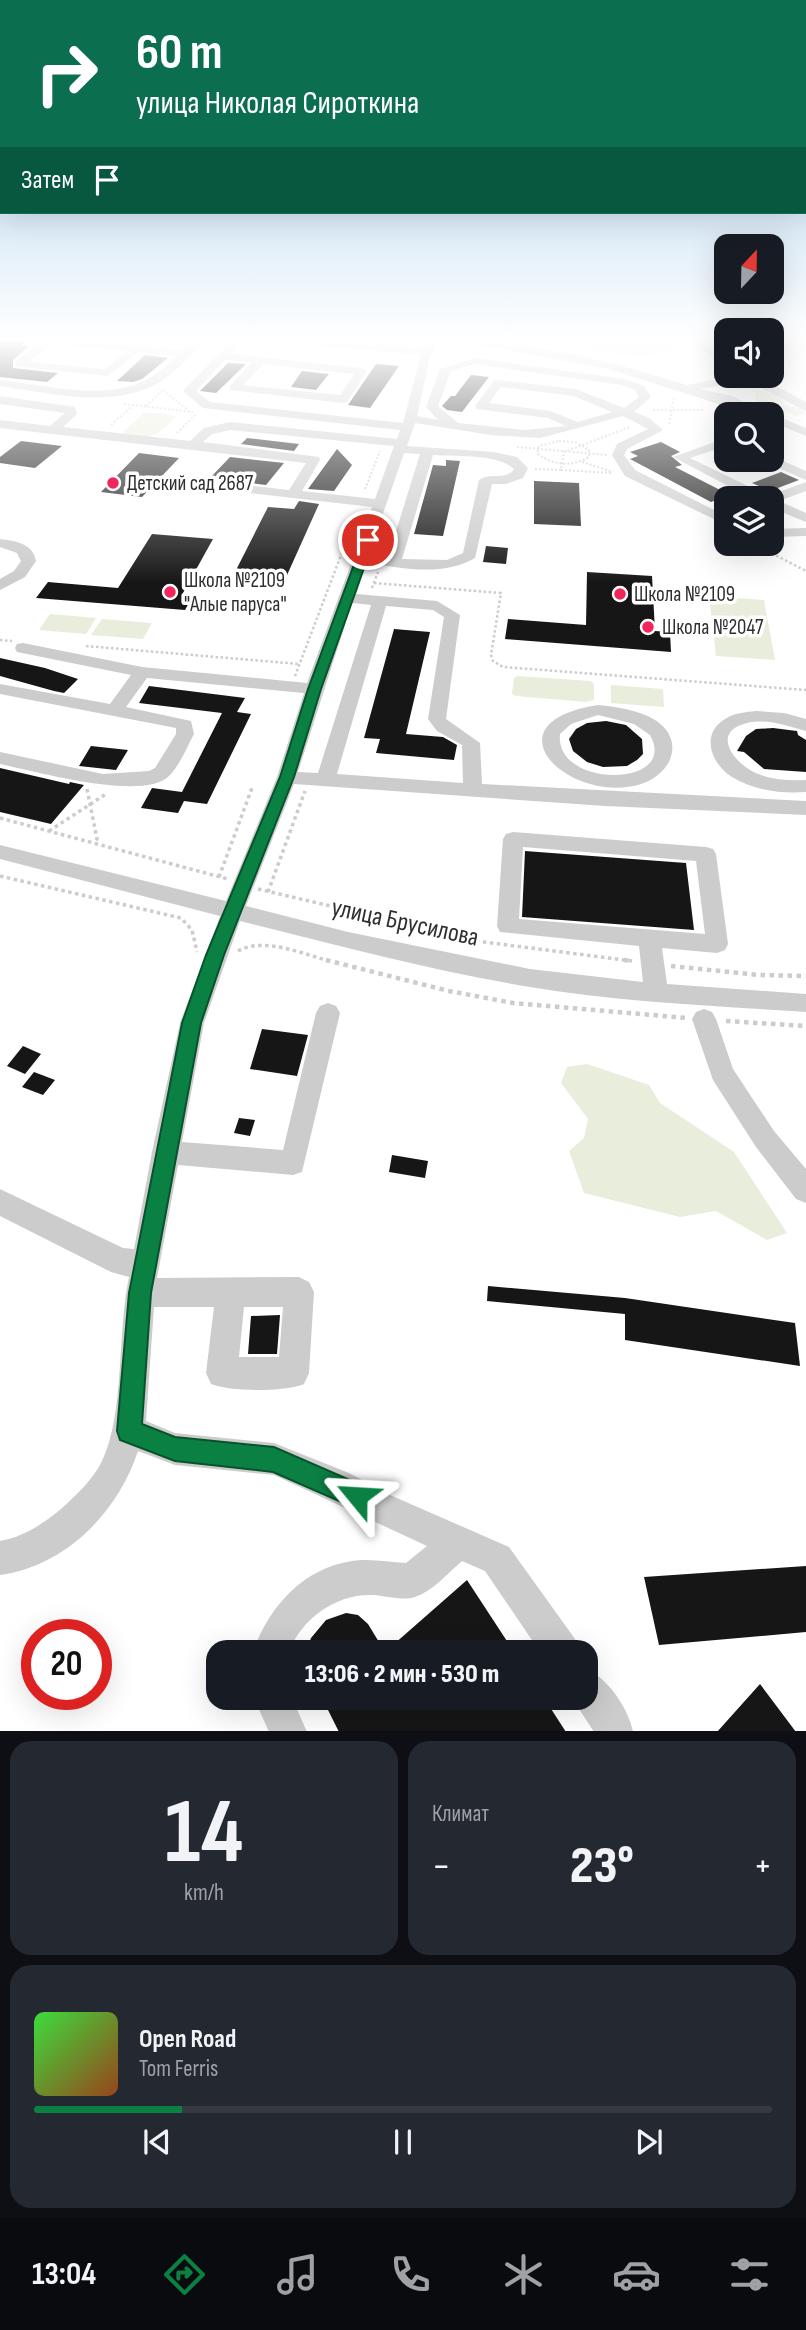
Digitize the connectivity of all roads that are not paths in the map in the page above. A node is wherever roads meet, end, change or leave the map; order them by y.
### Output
1 (62, 422) edge
2 (392, 422) edge
3 (448, 422) edge
4 (567, 422) edge
5 (591, 422) edge
6 (646, 422) edge
7 (408, 423) junction
8 (784, 423) edge
9 (0, 424) edge
10 (452, 425) junction
11 (577, 426) junction
12 (52, 430) junction
13 (806, 432) edge
14 (394, 445) junction
15 (193, 446) junction
16 (714, 446) edge
17 (427, 453) junction
18 (784, 466) edge
19 (806, 476) edge
20 (176, 481) dead end
21 (738, 486) edge
22 (806, 486) edge
23 (293, 494) junction
24 (784, 496) edge
25 (380, 504) junction
26 (784, 507) edge
27 (714, 515) edge
28 (806, 518) edge
29 (806, 531) edge
30 (784, 532) edge
31 (0, 542) edge
32 (363, 558) junction
33 (394, 562) junction
34 (0, 585) edge
35 (349, 598) junction
36 (380, 601) junction
37 (18, 644) road end
38 (142, 672) junction
39 (0, 689) edge
40 (314, 689) junction
41 (114, 711) junction
42 (806, 725) edge
43 (0, 758) edge
44 (287, 777) junction
45 (326, 778) junction
46 (796, 787) edge
47 (473, 789) junction
48 (603, 790) junction
49 (799, 808) edge
50 (0, 852) edge
51 (234, 911) junction
52 (650, 939) junction
53 (656, 993) junction
54 (806, 1003) edge
55 (328, 1013) dead end
56 (705, 1019) dead end
57 (165, 1152) junction
58 (806, 1190) edge
59 (0, 1202) edge
60 (143, 1278) junction
61 (231, 1292) dead end
62 (129, 1431) junction
63 (458, 1542) junction
64 (0, 1558) edge
65 (274, 1640) edge
66 (554, 1640) edge
67 (598, 1704) edge
68 (278, 1710) edge
69 (288, 1731) edge
70 (614, 1731) edge

1 - 12 street
2 - 7 street
3 - 10 street
4 - 11 street
5 - 11 street
6 - 27 street
7 - 10 street
7 - 14 street
8 - 13 street
9 - 12 street
10 - 11 street
12 - 15 street
14 - 15 street
14 - 17 street
14 - 25 street
15 - 23 street
16 - 21 street
17 - 33 street
17 - 33 street
18 - 19 street
20 - 23 street
22 - 24 street
23 - 25 street
25 - 32 street
26 - 28 street
29 - 30 street
31 - 34 street
32 - 33 street
32 - 35 street
35 - 36 street
35 - 40 street
36 - 45 street
36 - 47 street
37 - 38 street
38 - 40 street
38 - 41 street
39 - 41 street
40 - 44 street
41 - 43 street
42 - 46 street
44 - 45 street
44 - 51 street
45 - 47 street
46 - 49 street
47 - 48 street
48 - 48 street
48 - 49 street
50 - 51 street, улица Брусилова
51 - 53 street, улица Брусилова
51 - 57 street
52 - 52 street
52 - 53 street
53 - 54 street, улица Брусилова
55 - 57 street
56 - 58 street
57 - 60 street
59 - 60 street
60 - 61 street
60 - 62 street
62 - 63 street
62 - 64 street
63 - 65 street
63 - 66 street
67 - 70 street
68 - 69 street

